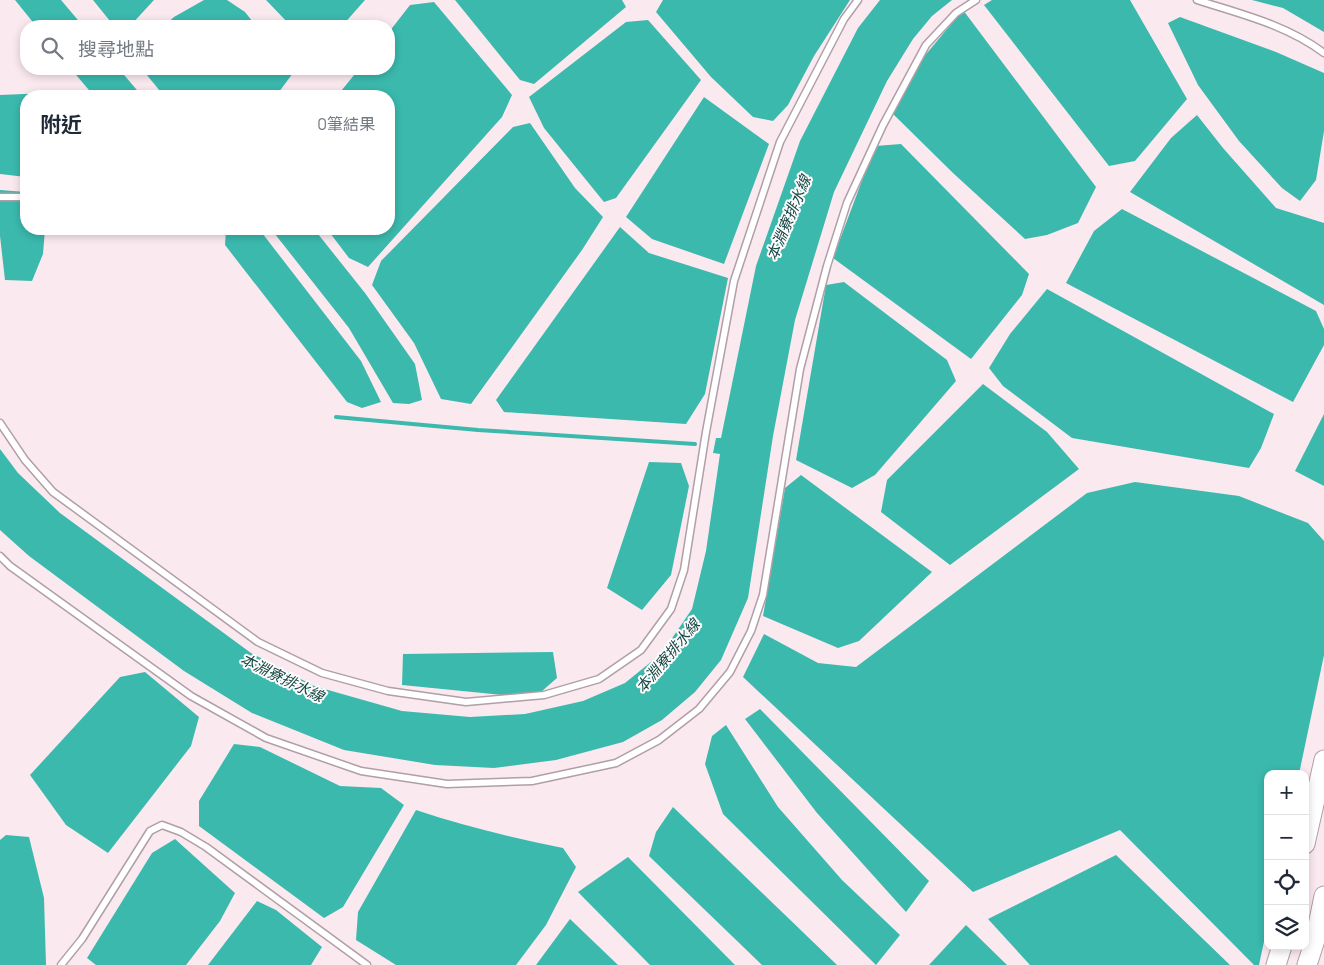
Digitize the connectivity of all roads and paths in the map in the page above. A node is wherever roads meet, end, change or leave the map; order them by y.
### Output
1 (858, 0) edge
2 (976, 0) edge
3 (1198, 0) edge
4 (1324, 53) edge
5 (0, 197) edge
6 (20, 198) edge
7 (0, 423) edge
8 (0, 556) edge
9 (1324, 760) edge
10 (1309, 826) edge
11 (1324, 896) edge
12 (1319, 932) edge
13 (62, 965) edge
14 (367, 965) edge
15 (1306, 965) edge

1 - 7 lane
2 - 8 lane
3 - 4 lane
5 - 6 lane
9 - 10 main road
11 - 12 main road
12 - 15 main road
13 - 14 lane

